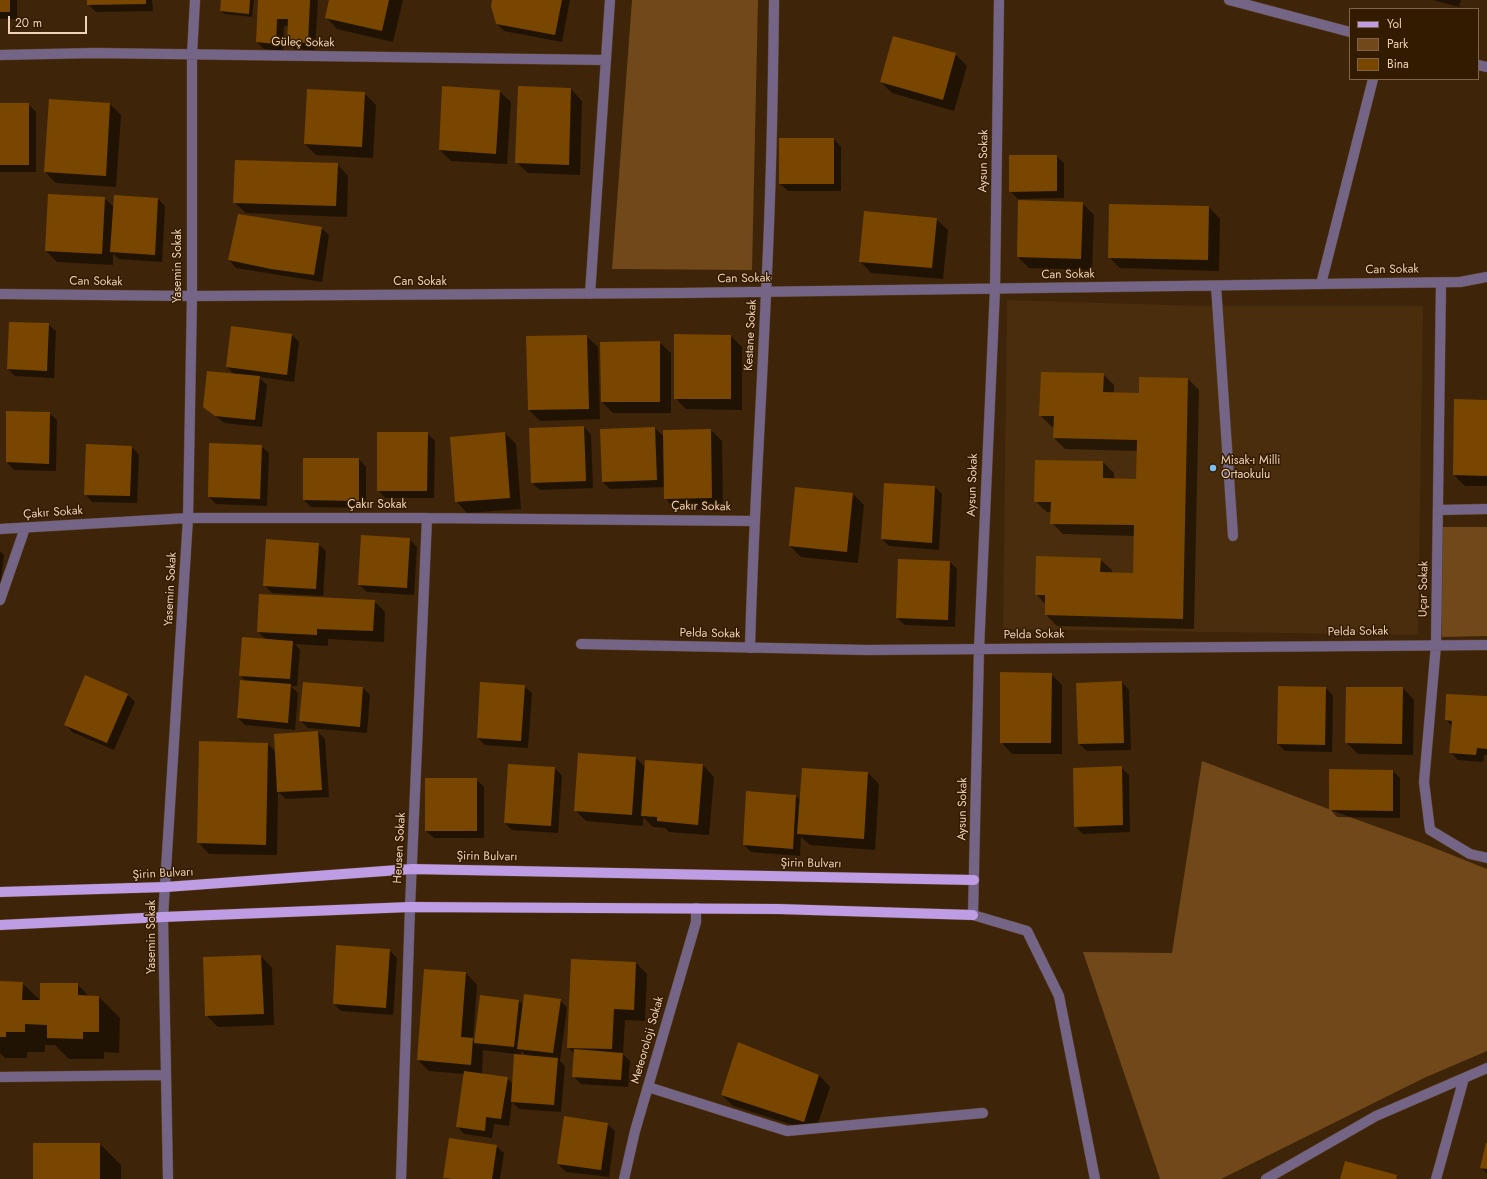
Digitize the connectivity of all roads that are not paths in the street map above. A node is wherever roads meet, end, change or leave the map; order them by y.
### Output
1 (195, 0) edge
2 (610, 0) edge
3 (774, 0) edge
4 (999, 0) edge
5 (1229, 0) edge
6 (1349, 32) edge
7 (0, 55) edge
8 (192, 55) junction
9 (605, 60) junction
10 (1373, 80) edge
11 (1487, 277) edge
12 (1441, 282) junction
13 (1321, 284) junction
14 (1216, 286) junction
15 (995, 289) junction
16 (766, 292) junction
17 (0, 294) edge
18 (590, 294) junction
19 (192, 296) junction
20 (1487, 509) edge
21 (1438, 510) junction
22 (188, 518) junction
23 (427, 518) junction
24 (754, 521) junction
25 (25, 528) junction
26 (0, 529) edge
27 (1233, 536) dead end
28 (0, 600) edge
29 (581, 644) dead end
30 (1436, 645) junction
31 (1487, 645) edge
32 (750, 648) junction
33 (979, 649) junction
34 (1487, 858) edge
35 (412, 869) junction
36 (974, 880) junction
37 (166, 887) junction
38 (0, 892) edge
39 (410, 907) junction
40 (696, 908) junction
41 (973, 915) junction
42 (163, 917) junction
43 (0, 925) edge
44 (1487, 1068) edge
45 (166, 1075) junction
46 (0, 1077) edge
47 (1464, 1078) junction
48 (648, 1087) junction
49 (983, 1113) dead end
50 (168, 1179) edge
51 (401, 1179) edge
52 (624, 1179) edge
53 (1095, 1179) edge
54 (1266, 1179) edge
55 (1436, 1179) edge

1 - 8 street, Yasemin Sokak
2 - 9 street
3 - 16 street, Kestane Sokak
4 - 15 street, Aysun Sokak
5 - 6 street
7 - 8 street, Güleç Sokak
8 - 9 street, Güleç Sokak
8 - 19 street, Yasemin Sokak
9 - 18 street
10 - 13 street
11 - 12 street, Can Sokak
12 - 13 street, Can Sokak
12 - 21 street, Uçar Sokak
13 - 14 street, Can Sokak
14 - 15 street, Can Sokak
14 - 27 street
15 - 16 street, Can Sokak
15 - 33 street, Aysun Sokak
16 - 18 street, Can Sokak
16 - 24 street, Kestane Sokak
17 - 19 street, Can Sokak
18 - 19 street, Can Sokak
19 - 22 street, Yasemin Sokak
20 - 21 street
21 - 30 street, Uçar Sokak
22 - 23 street, Çakır Sokak
22 - 25 street, Çakır Sokak
22 - 37 street, Yasemin Sokak
23 - 24 street, Çakır Sokak
23 - 35 street, Heusen Sokak
24 - 32 street, Kestane Sokak
25 - 26 street, Çakır Sokak
25 - 28 street
29 - 32 street, Pelda Sokak
30 - 31 street, Pelda Sokak
30 - 33 street, Pelda Sokak
30 - 34 street, Uçar Sokak
32 - 33 street, Pelda Sokak
33 - 36 street, Aysun Sokak
35 - 36 main road, Şirin Bulvarı
35 - 37 main road, Şirin Bulvarı
35 - 39 street, Heusen Sokak
36 - 41 street, Aysun Sokak
37 - 38 main road, Şirin Bulvarı
37 - 42 street, Yasemin Sokak
39 - 40 main road
39 - 42 main road
39 - 51 street, Heusen Sokak
40 - 41 main road
40 - 48 street, Meteoroloji Sokak
41 - 53 street
42 - 43 main road
42 - 45 street, Yasemin Sokak
44 - 47 street
45 - 46 street
45 - 50 street, Yasemin Sokak
47 - 54 street
47 - 55 street
48 - 49 street
48 - 52 street, Meteoroloji Sokak

